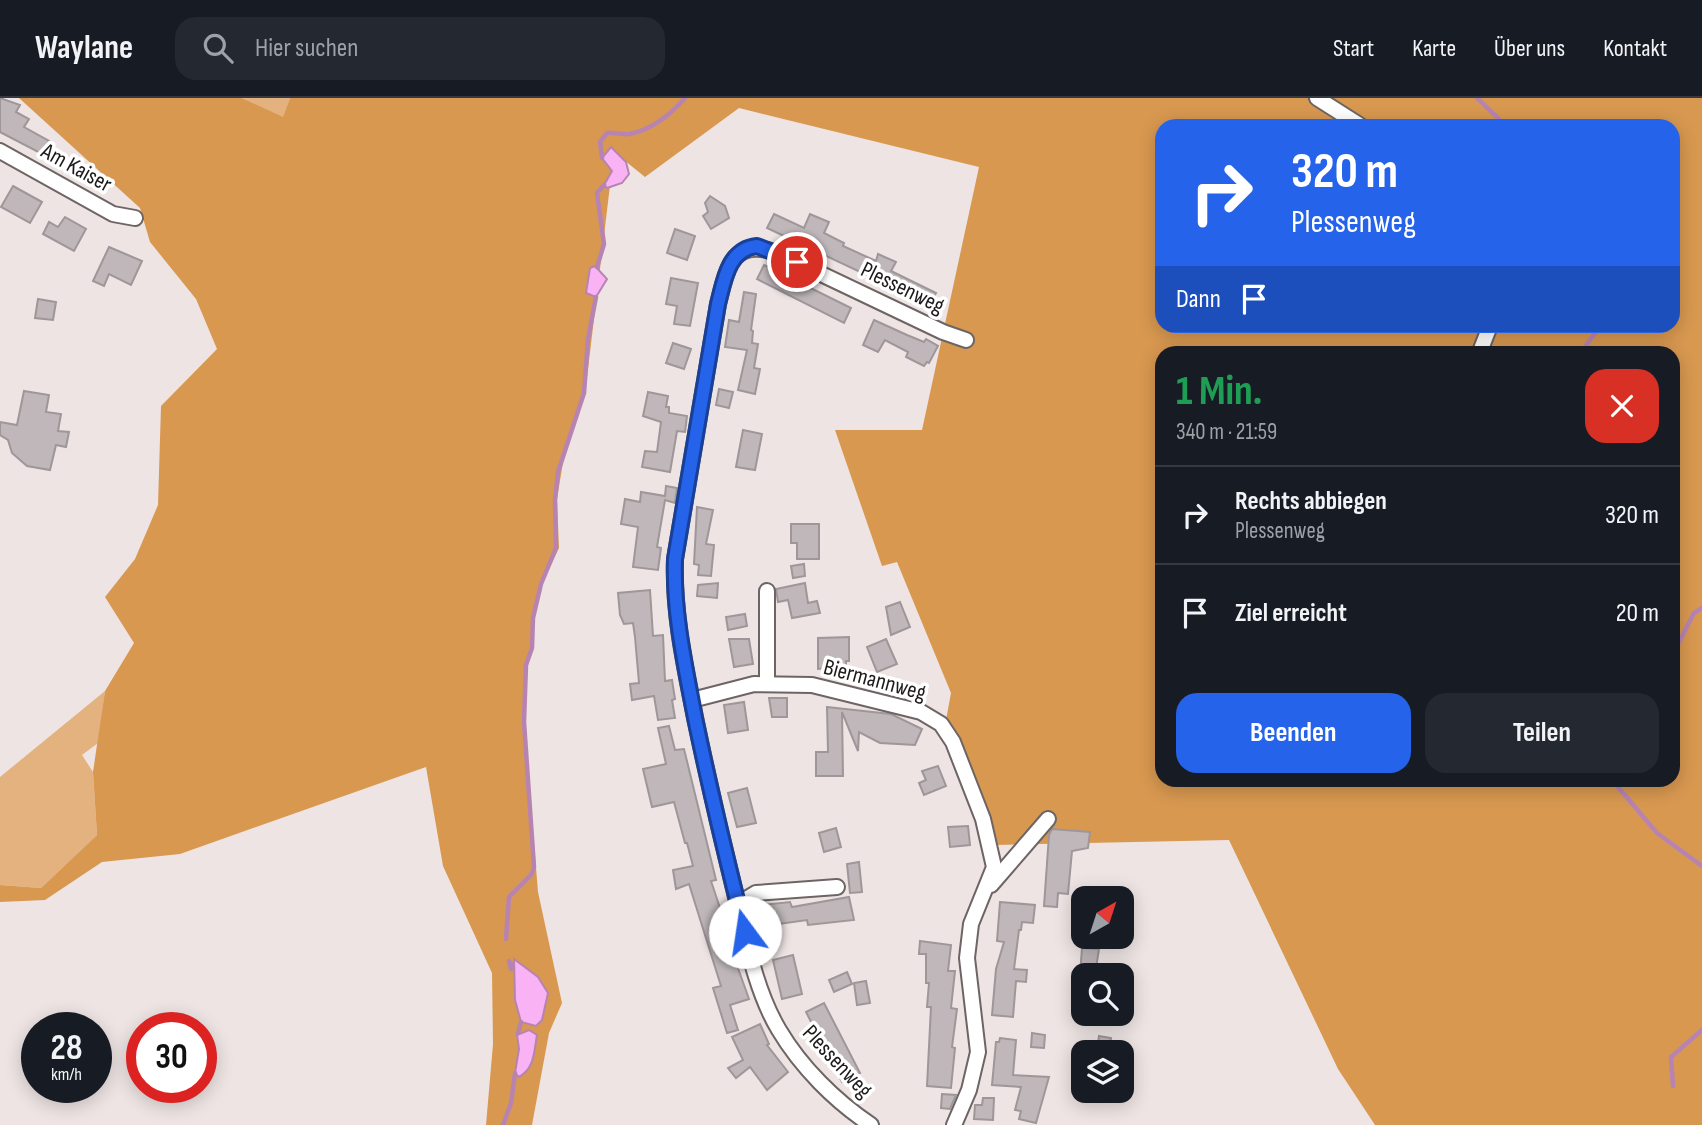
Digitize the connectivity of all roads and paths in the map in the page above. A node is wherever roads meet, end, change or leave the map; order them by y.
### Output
1 (1317, 98) edge
2 (1350, 119) edge
3 (0, 150) edge
4 (135, 218) dead end
5 (966, 340) dead end
6 (767, 591) dead end
7 (767, 684) junction
8 (692, 700) junction
9 (1048, 819) dead end
10 (837, 887) dead end
11 (987, 889) junction
12 (738, 904) junction
13 (871, 1125) edge
14 (954, 1125) edge

1 - 2 street
3 - 4 street, Am Kaiser
5 - 8 street, Plessenweg
6 - 7 street
7 - 8 street, Biermannweg
7 - 11 street, Biermannweg
8 - 12 street, Plessenweg
9 - 11 street
10 - 12 street
11 - 14 street
12 - 13 street, Plessenweg

